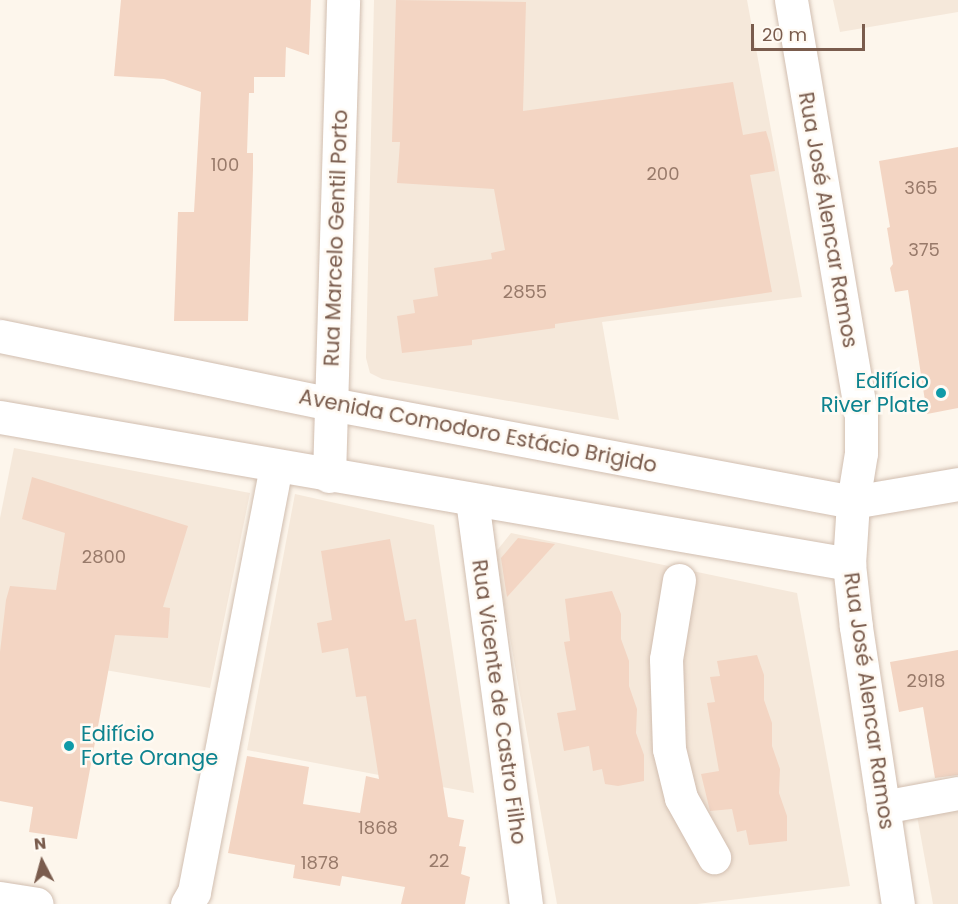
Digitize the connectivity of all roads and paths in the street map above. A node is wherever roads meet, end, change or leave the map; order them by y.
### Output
1 (343, 0) edge
2 (791, 0) edge
3 (0, 336) edge
4 (331, 404) junction
5 (0, 417) edge
6 (276, 466) junction
7 (328, 476) junction
8 (958, 484) edge
9 (472, 500) junction
10 (853, 502) junction
11 (683, 561) junction
12 (849, 564) junction
13 (958, 793) edge
14 (883, 807) junction
15 (714, 857) dead end
16 (0, 898) edge
17 (37, 904) edge
18 (187, 904) edge
19 (526, 904) edge
20 (898, 904) edge

1 - 4 street, Rua Marcelo Gentil Porto
2 - 10 street, Rua José Alencar Ramos
3 - 4 street, Avenida Comodoro Estácio Brigido
4 - 7 street, Rua Marcelo Gentil Porto
4 - 10 street, Avenida Comodoro Estácio Brigido
5 - 6 street
6 - 7 street
6 - 18 street
7 - 9 street
8 - 10 street, Avenida Comodoro Estácio Brigido
9 - 11 street
9 - 19 street, Rua Vicente de Castro Filho
10 - 12 street, Rua José Alencar Ramos
11 - 12 street
11 - 15 street
12 - 14 street, Rua José Alencar Ramos
13 - 14 street
14 - 20 street, Rua José Alencar Ramos
16 - 17 street

